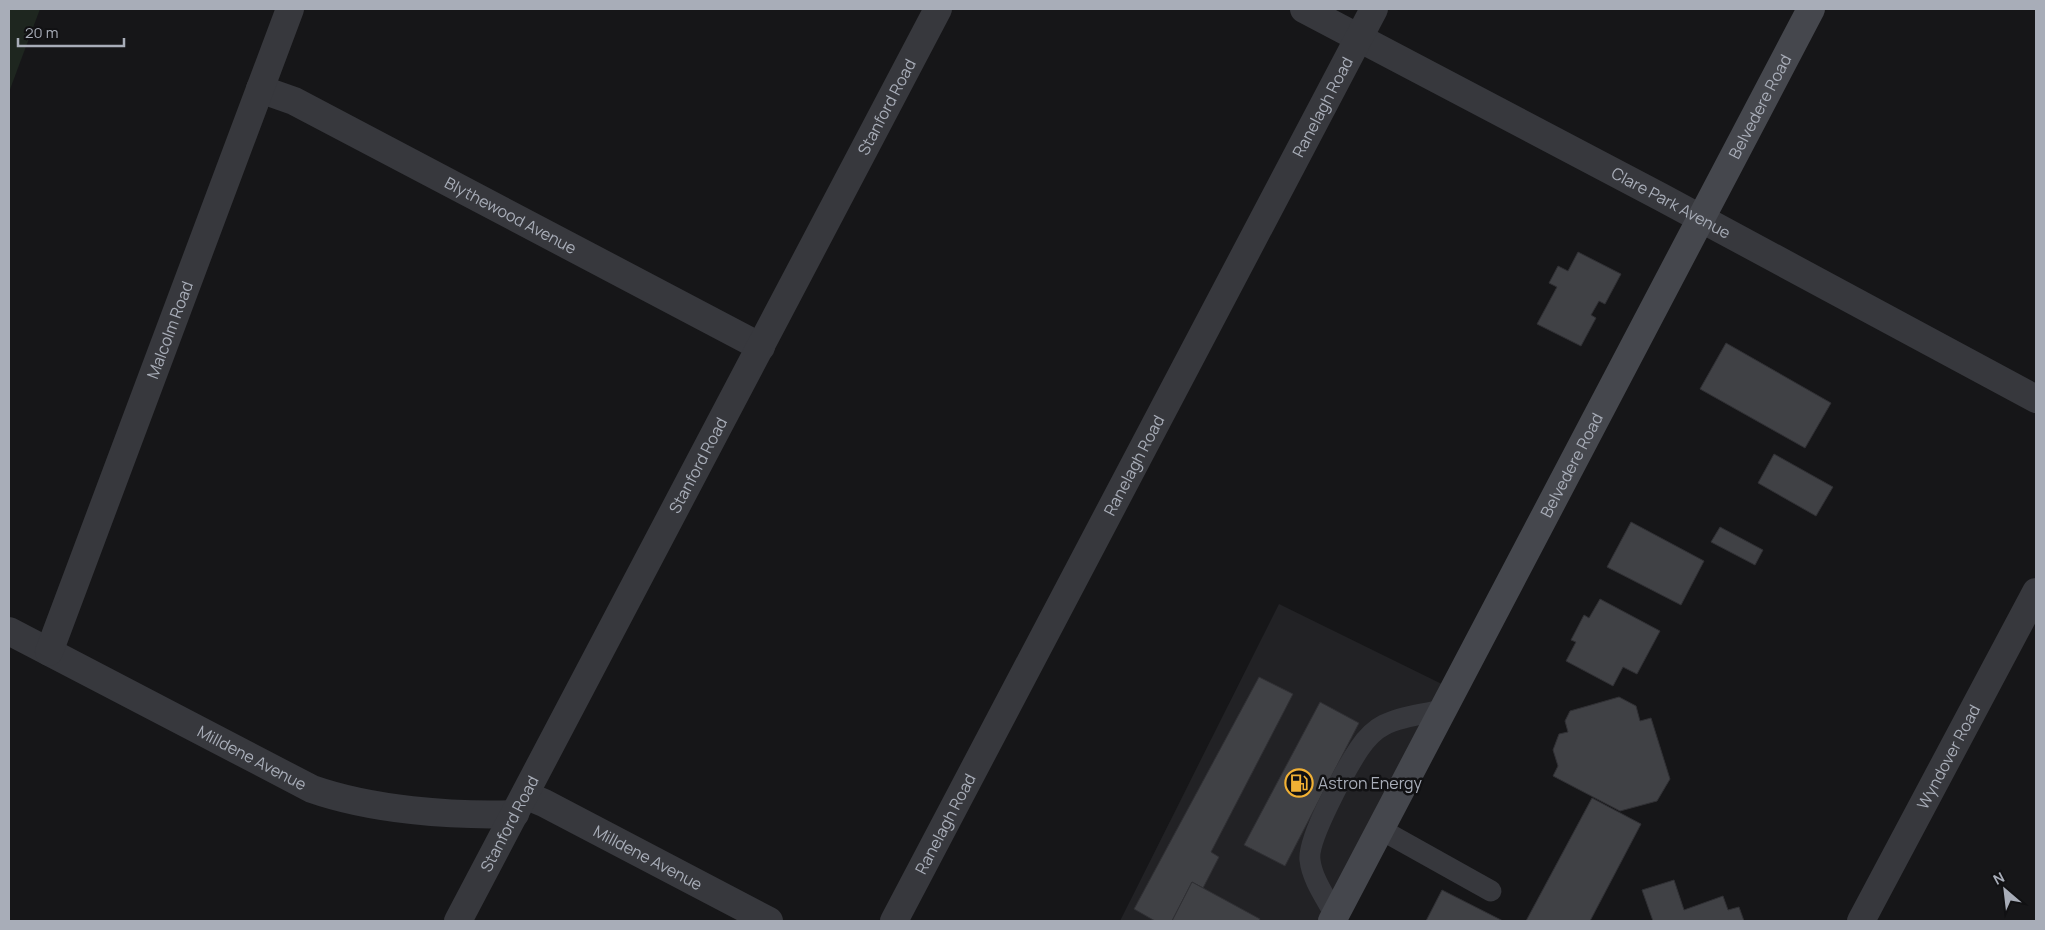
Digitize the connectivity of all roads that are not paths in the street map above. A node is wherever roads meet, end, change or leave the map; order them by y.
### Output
1 (290, 9) edge
2 (938, 9) edge
3 (1304, 9) edge
4 (1374, 9) edge
5 (1811, 9) edge
6 (1359, 37) junction
7 (260, 88) junction
8 (1700, 218) junction
9 (761, 347) junction
10 (2036, 400) edge
11 (2036, 592) edge
12 (9, 631) edge
13 (48, 652) junction
14 (1443, 710) junction
15 (520, 804) junction
16 (1380, 829) junction
17 (1491, 891) dead end
18 (1333, 918) edge
19 (458, 921) edge
20 (770, 921) edge
21 (894, 921) edge
22 (1861, 921) edge

1 - 7 street, Malcolm Road
2 - 9 street, Stanford Road
3 - 6 street, Clare Park Avenue
4 - 6 street, Ranelagh Road
5 - 8 main road, Belvedere Road
6 - 8 street, Clare Park Avenue
6 - 21 street, Ranelagh Road
7 - 9 street, Blythewood Avenue
7 - 13 street, Malcolm Road
8 - 10 street, Clare Park Avenue
8 - 14 main road, Belvedere Road
9 - 15 street, Stanford Road
11 - 22 street, Wyndover Road
12 - 13 street, Milldene Avenue
13 - 15 street, Milldene Avenue
14 - 16 main road, Belvedere Road
14 - 18 lane
15 - 19 street, Stanford Road
15 - 20 street, Milldene Avenue
16 - 17 lane
16 - 18 main road, Belvedere Road

